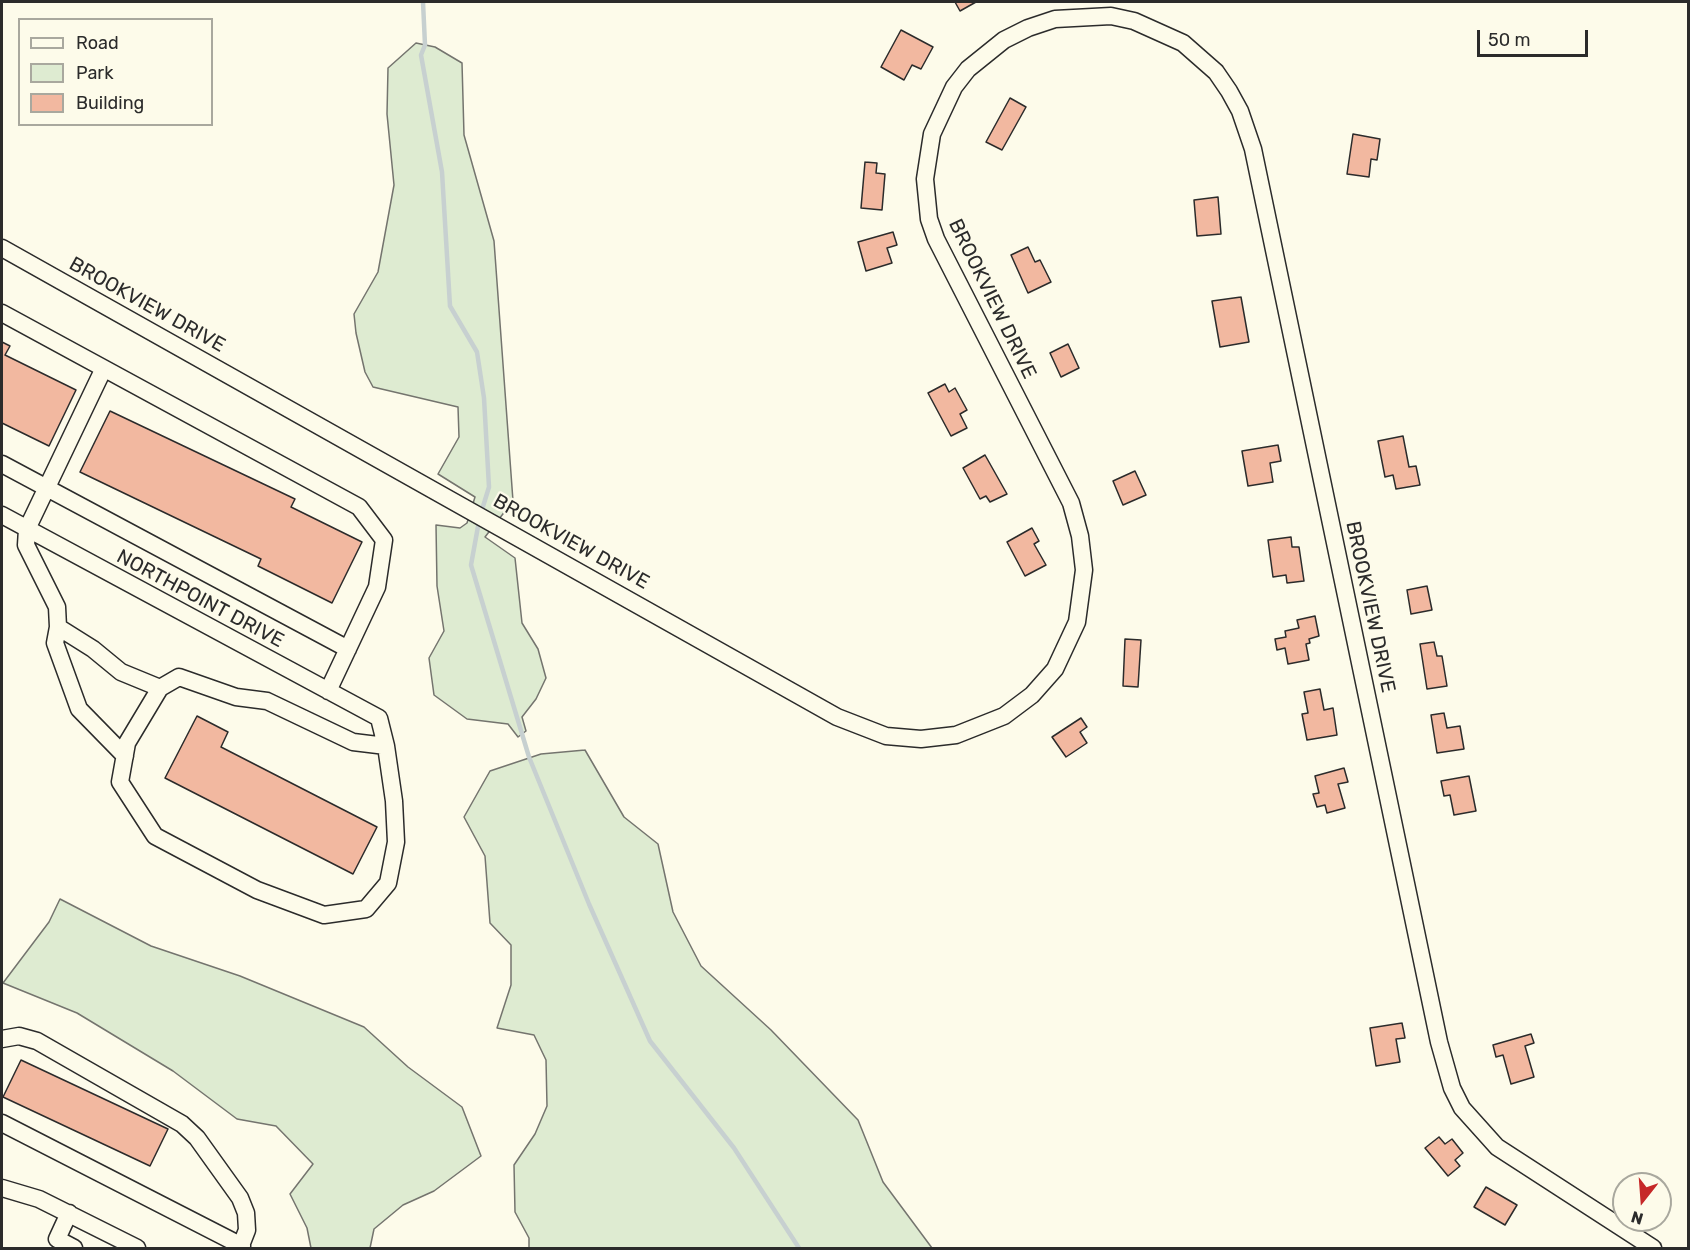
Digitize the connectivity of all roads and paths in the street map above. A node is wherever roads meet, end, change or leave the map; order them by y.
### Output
1 (2, 248) edge
2 (2, 313) edge
3 (104, 370) junction
4 (2, 464) edge
5 (47, 488) junction
6 (2, 515) edge
7 (27, 529) junction
8 (58, 627) junction
9 (348, 649) junction
10 (160, 688) junction
11 (328, 692) junction
12 (386, 746) junction
13 (124, 756) junction
14 (2, 1039) edge
15 (2, 1123) edge
16 (2, 1188) edge
17 (69, 1213) junction
18 (241, 1247) edge
19 (74, 1248) edge
20 (137, 1248) edge
21 (1653, 1248) edge

1 - 21 street, BROOKVIEW DRIVE
2 - 3 street
3 - 5 street
3 - 9 street
4 - 5 street
5 - 7 street
5 - 9 street
6 - 7 street, NORTHPOINT DRIVE
7 - 8 street
7 - 11 street, NORTHPOINT DRIVE
8 - 10 street
8 - 13 street
9 - 11 street
10 - 12 street
10 - 13 street
11 - 12 street, NORTHPOINT DRIVE
12 - 13 street
14 - 18 street
15 - 18 street
16 - 17 street
17 - 19 street
17 - 20 street

